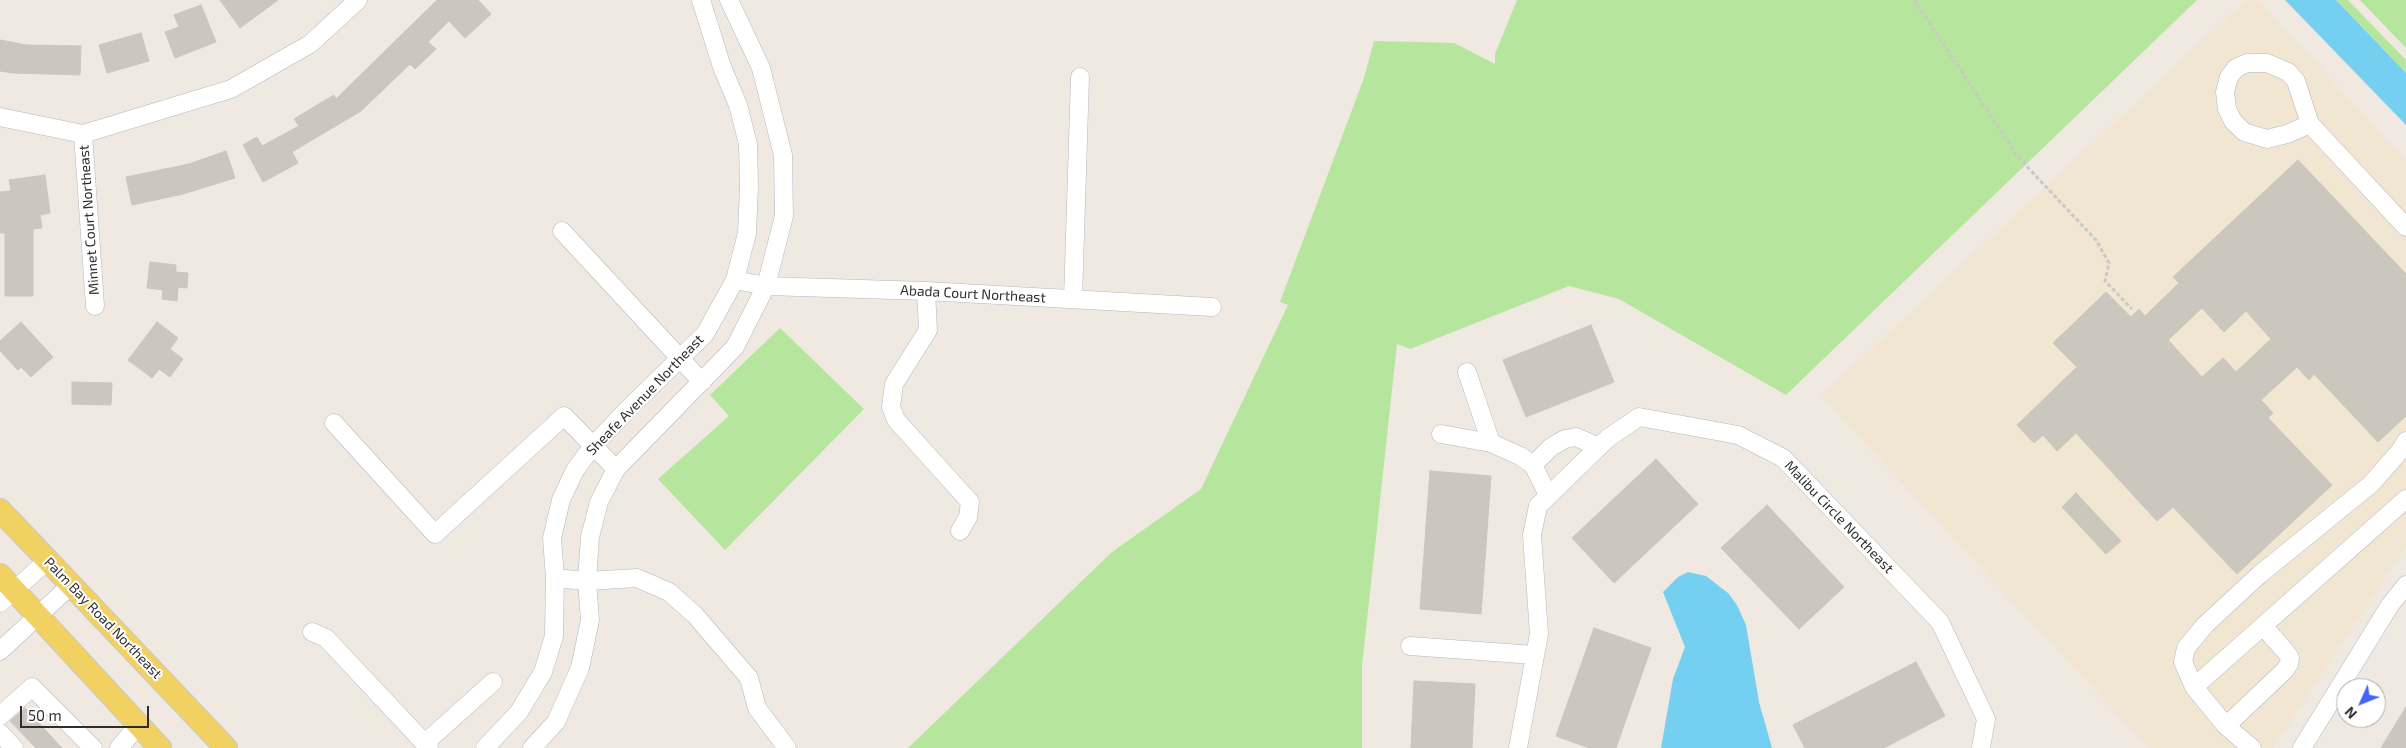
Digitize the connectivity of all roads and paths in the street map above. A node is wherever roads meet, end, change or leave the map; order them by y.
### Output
1 (358, 0) edge
2 (701, 0) edge
3 (729, 0) edge
4 (1914, 0) edge
5 (1080, 77) dead end
6 (0, 117) edge
7 (2310, 124) junction
8 (83, 134) junction
9 (2406, 227) edge
10 (562, 231) dead end
11 (735, 280) junction
12 (766, 286) junction
13 (926, 291) junction
14 (1073, 299) junction
15 (95, 306) dead end
16 (1212, 307) dead end
17 (2132, 309) dead end
18 (680, 358) junction
19 (1467, 372) dead end
20 (702, 382) junction
21 (334, 423) dead end
22 (1441, 434) dead end
23 (2406, 441) edge
24 (1491, 443) junction
25 (593, 446) junction
26 (1598, 447) junction
27 (1533, 465) junction
28 (616, 469) junction
29 (1548, 496) junction
30 (2406, 499) edge
31 (0, 510) edge
32 (960, 531) dead end
33 (48, 560) junction
34 (555, 578) junction
35 (588, 581) junction
36 (71, 585) junction
37 (2406, 585) edge
38 (5, 589) edge
39 (37, 616) junction
40 (2263, 626) junction
41 (312, 632) dead end
42 (1410, 646) dead end
43 (0, 650) edge
44 (1535, 655) junction
45 (493, 682) dead end
46 (2194, 687) junction
47 (0, 716) edge
48 (138, 725) junction
49 (2226, 726) junction
50 (0, 733) edge
51 (427, 746) edge
52 (14, 748) edge
53 (93, 748) edge
54 (119, 748) edge
55 (160, 748) edge
56 (226, 748) edge
57 (485, 748) edge
58 (532, 748) edge
59 (787, 748) edge
60 (1518, 748) edge
61 (1982, 748) edge
62 (2252, 748) edge
63 (2302, 748) edge

1 - 8 street
2 - 11 street, Sheafe Avenue Northeast
3 - 12 street
4 - 17 path
5 - 14 street
6 - 8 street
7 - 7 street
7 - 9 street
8 - 15 street, Minnet Court Northeast
10 - 18 street
11 - 12 street, Abada Court Northeast
11 - 18 street, Sheafe Avenue Northeast
12 - 13 street, Abada Court Northeast
12 - 20 street
13 - 14 street, Abada Court Northeast
13 - 32 street
14 - 16 street, Abada Court Northeast
18 - 20 street
18 - 25 street, Sheafe Avenue Northeast
19 - 24 street
20 - 28 street
21 - 25 street
22 - 24 street
23 - 46 street
24 - 27 street
25 - 28 street
25 - 34 street, Sheafe Avenue Northeast
26 - 27 street
26 - 29 street, Malibu Circle Northeast
26 - 61 street, Malibu Circle Northeast
27 - 29 street
28 - 35 street
29 - 44 street, Malibu Circle Northeast
30 - 40 street
31 - 33 main road, Palm Bay Road Northeast
33 - 36 main road, Palm Bay Road Northeast
33 - 38 street
34 - 35 street
34 - 57 street, Sheafe Avenue Northeast
35 - 58 street
35 - 59 street
36 - 39 street
36 - 56 main road, Palm Bay Road Northeast
37 - 63 street
38 - 39 main road
39 - 43 street
39 - 48 main road
40 - 46 street
40 - 49 street
41 - 51 street
42 - 44 street
44 - 60 street, Malibu Circle Northeast
45 - 51 street
46 - 49 street
47 - 53 street
48 - 54 street
48 - 55 main road
49 - 62 street
50 - 52 street

